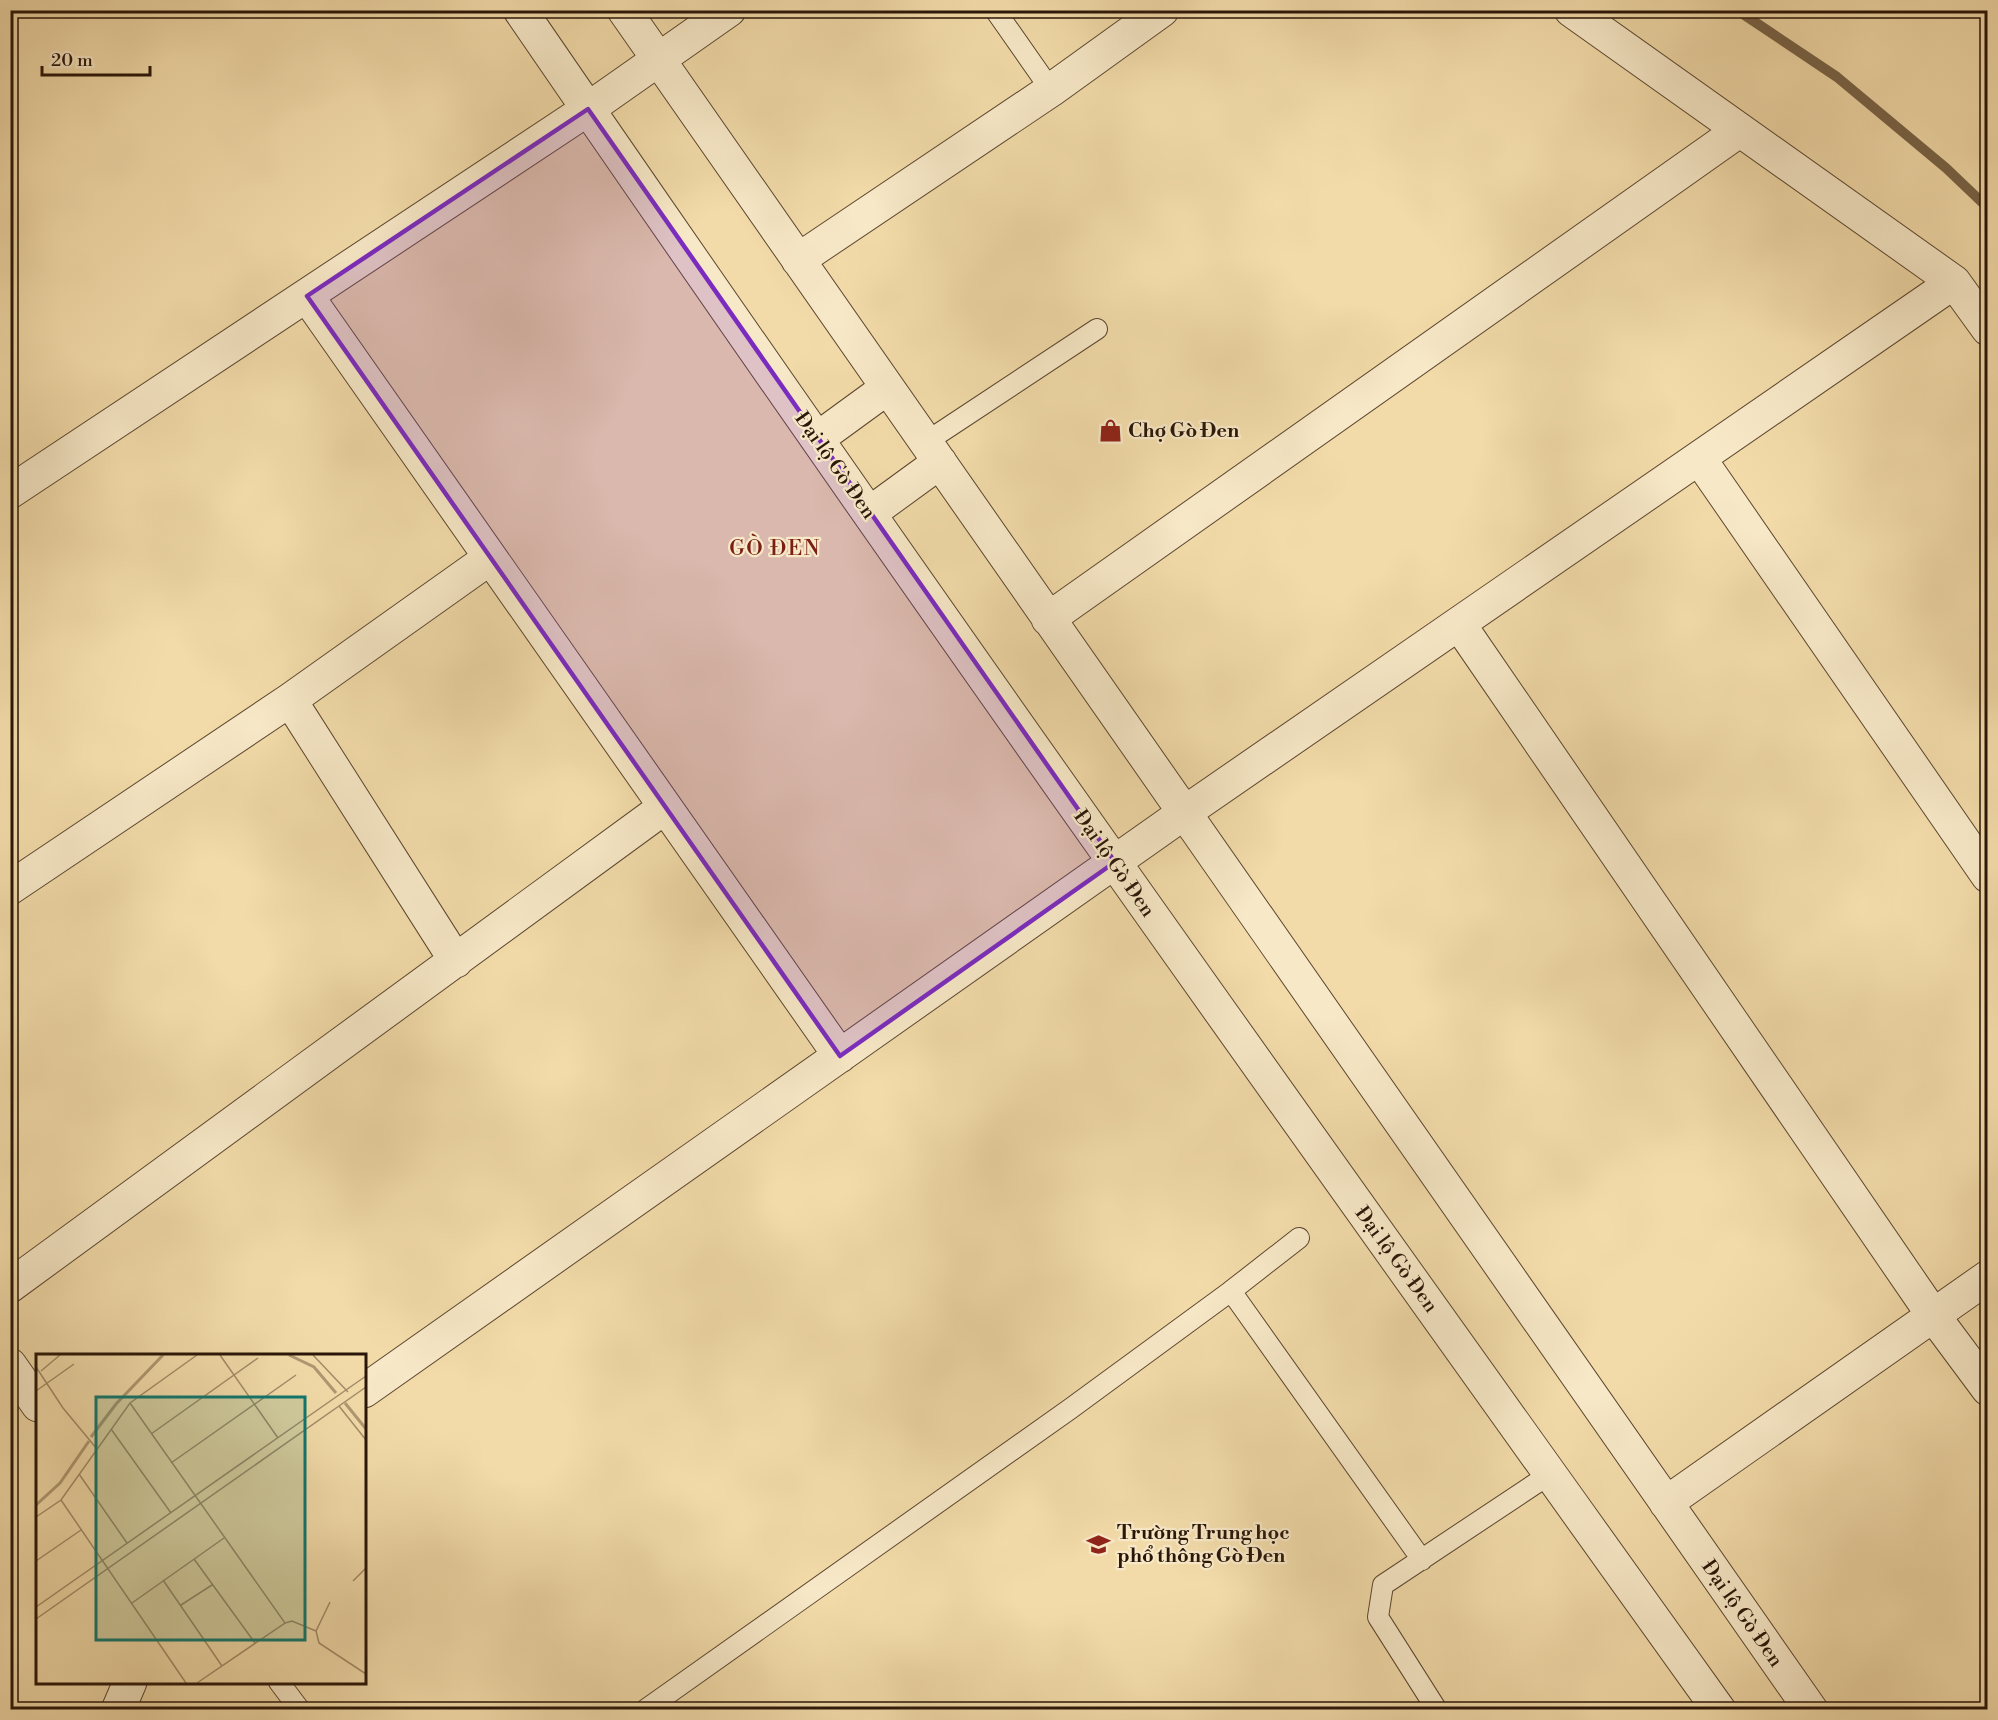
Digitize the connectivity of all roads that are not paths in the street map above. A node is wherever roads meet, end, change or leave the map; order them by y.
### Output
1 (520, 10) edge
2 (624, 10) edge
3 (729, 10) edge
4 (995, 10) edge
5 (1162, 10) edge
6 (1576, 12) edge
7 (659, 61) junction
8 (1051, 90) junction
9 (588, 110) junction
10 (1740, 130) junction
11 (798, 260) junction
12 (1954, 282) junction
13 (307, 296) junction
14 (1097, 329) dead end
15 (1988, 329) edge
16 (887, 388) junction
17 (817, 439) junction
18 (933, 452) junction
19 (1699, 458) junction
20 (10, 492) edge
21 (870, 513) junction
22 (490, 558) junction
23 (1048, 619) junction
24 (1459, 624) junction
25 (290, 700) junction
26 (665, 807) junction
27 (1184, 813) junction
28 (1115, 862) junction
29 (1988, 876) edge
30 (10, 888) edge
31 (456, 961) junction
32 (840, 1056) junction
33 (1299, 1238) dead end
34 (1988, 1277) edge
35 (10, 1286) edge
36 (1231, 1291) junction
37 (1933, 1315) junction
38 (10, 1365) edge
39 (1988, 1389) edge
40 (366, 1390) edge
41 (36, 1402) edge
42 (1551, 1474) junction
43 (1666, 1503) junction
44 (1422, 1560) junction
45 (130, 1684) edge
46 (280, 1684) edge
47 (118, 1710) edge
48 (300, 1710) edge
49 (645, 1710) edge
50 (1437, 1710) edge
51 (1719, 1710) edge
52 (1811, 1710) edge

1 - 9 street, Đại lộ Gò Đen
2 - 7 street, Đại lộ Gò Đen
3 - 7 street
4 - 8 lane
5 - 8 street
6 - 10 street
7 - 9 street
7 - 11 street, Đại lộ Gò Đen
8 - 11 street
9 - 13 street
9 - 17 street, Đại lộ Gò Đen
10 - 12 street
10 - 23 street
11 - 16 street, Đại lộ Gò Đen
12 - 15 street
12 - 19 street
13 - 20 street
13 - 22 street
14 - 18 lane
16 - 17 street
16 - 18 street, Đại lộ Gò Đen
17 - 21 street, Đại lộ Gò Đen
18 - 21 street
18 - 23 street, Đại lộ Gò Đen
19 - 24 street
19 - 29 street
21 - 28 street, Đại lộ Gò Đen
22 - 25 street
22 - 26 street
23 - 27 street, Đại lộ Gò Đen
24 - 27 street
24 - 37 street
25 - 30 street
25 - 31 street
26 - 31 street
26 - 32 street
27 - 28 street
27 - 43 street, Đại lộ Gò Đen
28 - 32 street
28 - 42 street, Đại lộ Gò Đen
31 - 35 street
32 - 40 street
33 - 36 lane
34 - 37 street
36 - 44 lane
36 - 49 lane
37 - 39 street
37 - 43 street
38 - 41 street
42 - 44 lane
42 - 51 street, Đại lộ Gò Đen
43 - 52 street, Đại lộ Gò Đen
44 - 50 lane
45 - 47 street
46 - 48 lane

